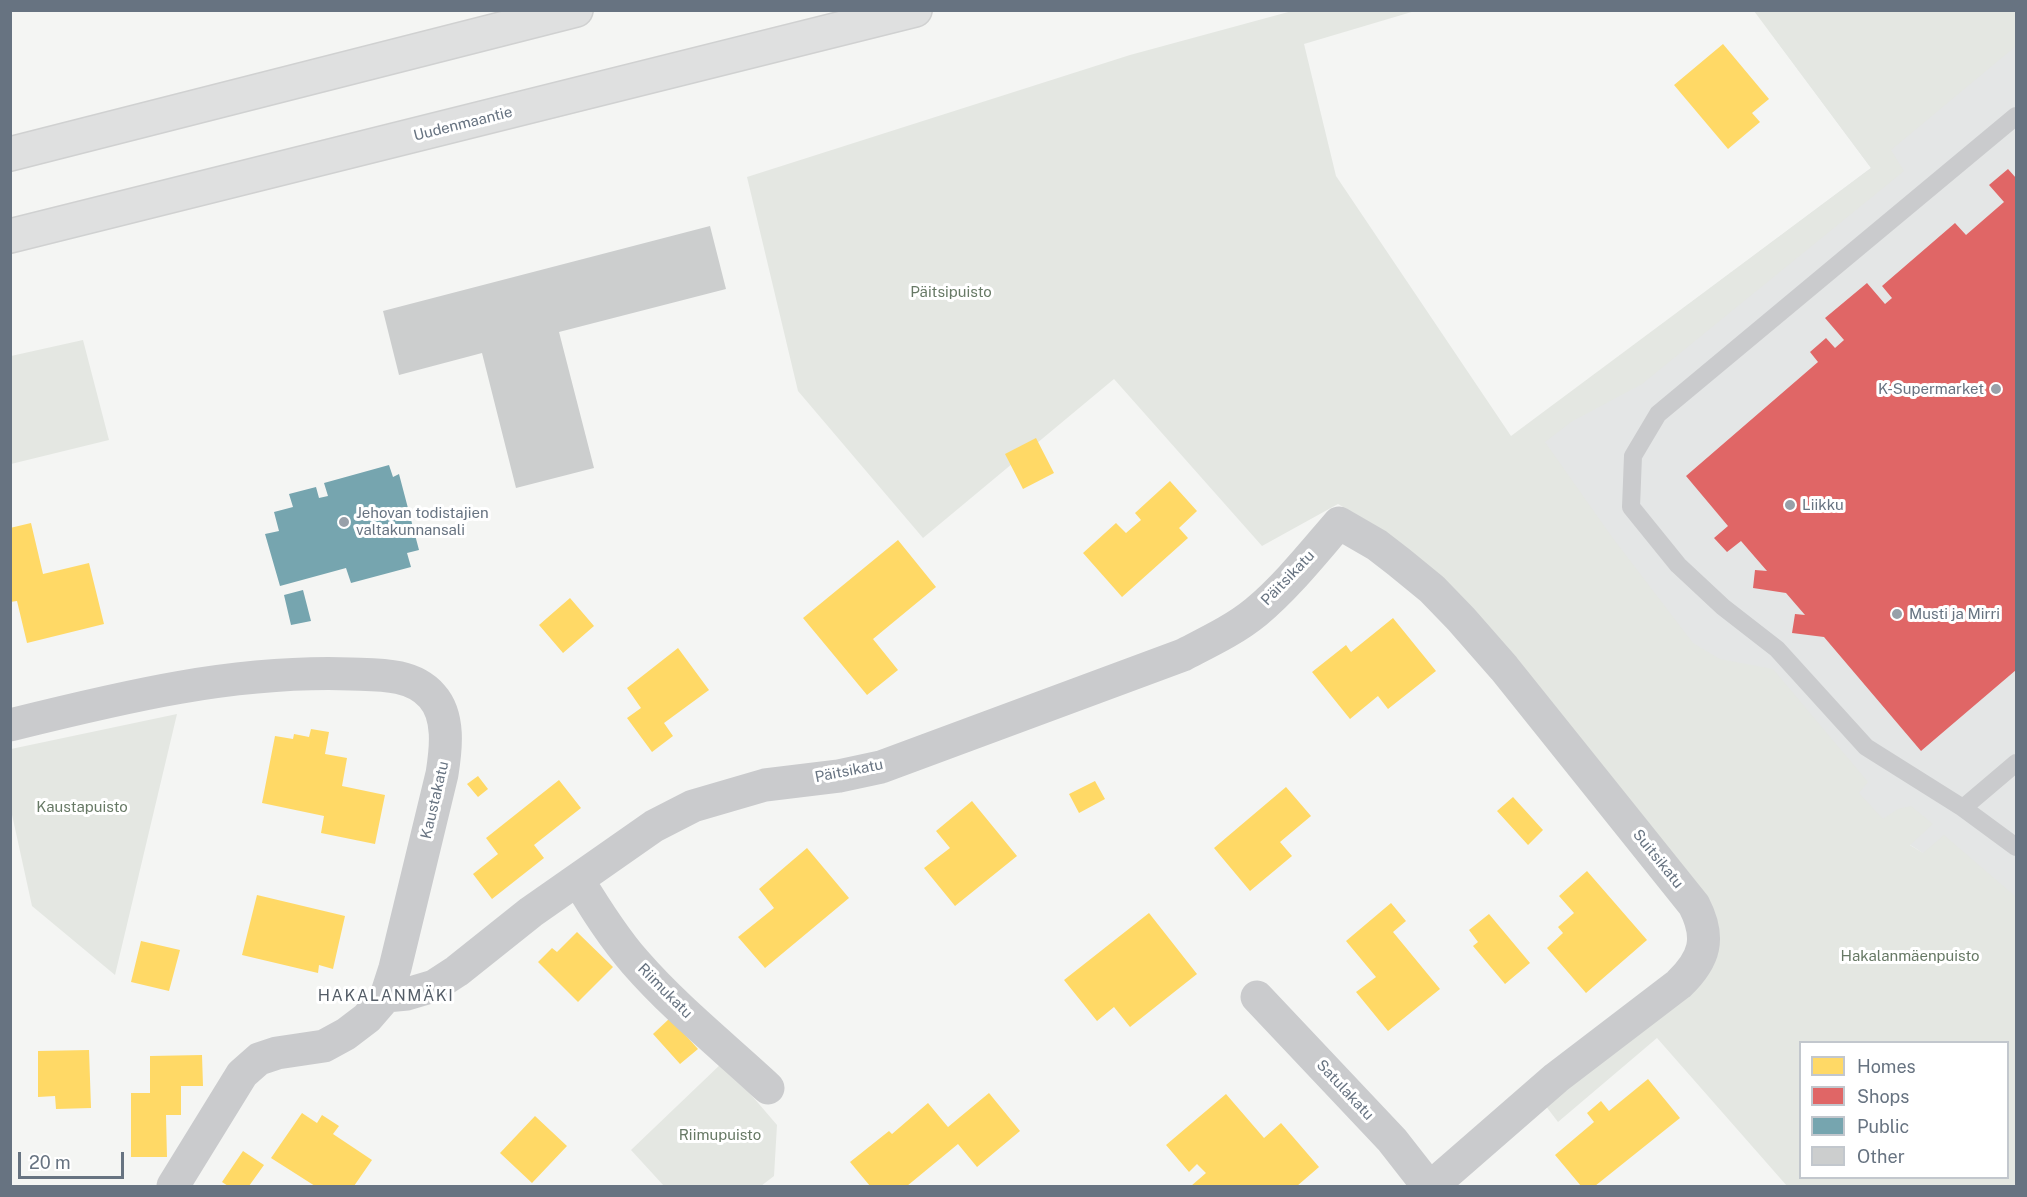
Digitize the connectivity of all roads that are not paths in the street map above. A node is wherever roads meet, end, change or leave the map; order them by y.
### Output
1 (576, 10) edge
2 (915, 10) edge
3 (2016, 116) edge
4 (10, 154) edge
5 (10, 236) edge
6 (1339, 523) joint
7 (10, 725) edge
8 (2016, 763) edge
9 (1963, 808) junction
10 (2016, 847) edge
11 (578, 880) junction
12 (386, 996) junction
13 (1257, 997) dead end
14 (768, 1088) dead end
15 (172, 1186) edge
16 (1430, 1186) edge

1 - 4 main road
2 - 5 main road, Uudenmaantie
3 - 9 lane
6 - 11 street, Päitsikatu
6 - 16 street, Suitsikatu
7 - 12 street, Kaustakatu
8 - 9 lane
9 - 10 lane
11 - 12 street, Päitsikatu
11 - 14 street, Riimukatu
12 - 15 street, Kaustakatu
13 - 16 street, Satulakatu

